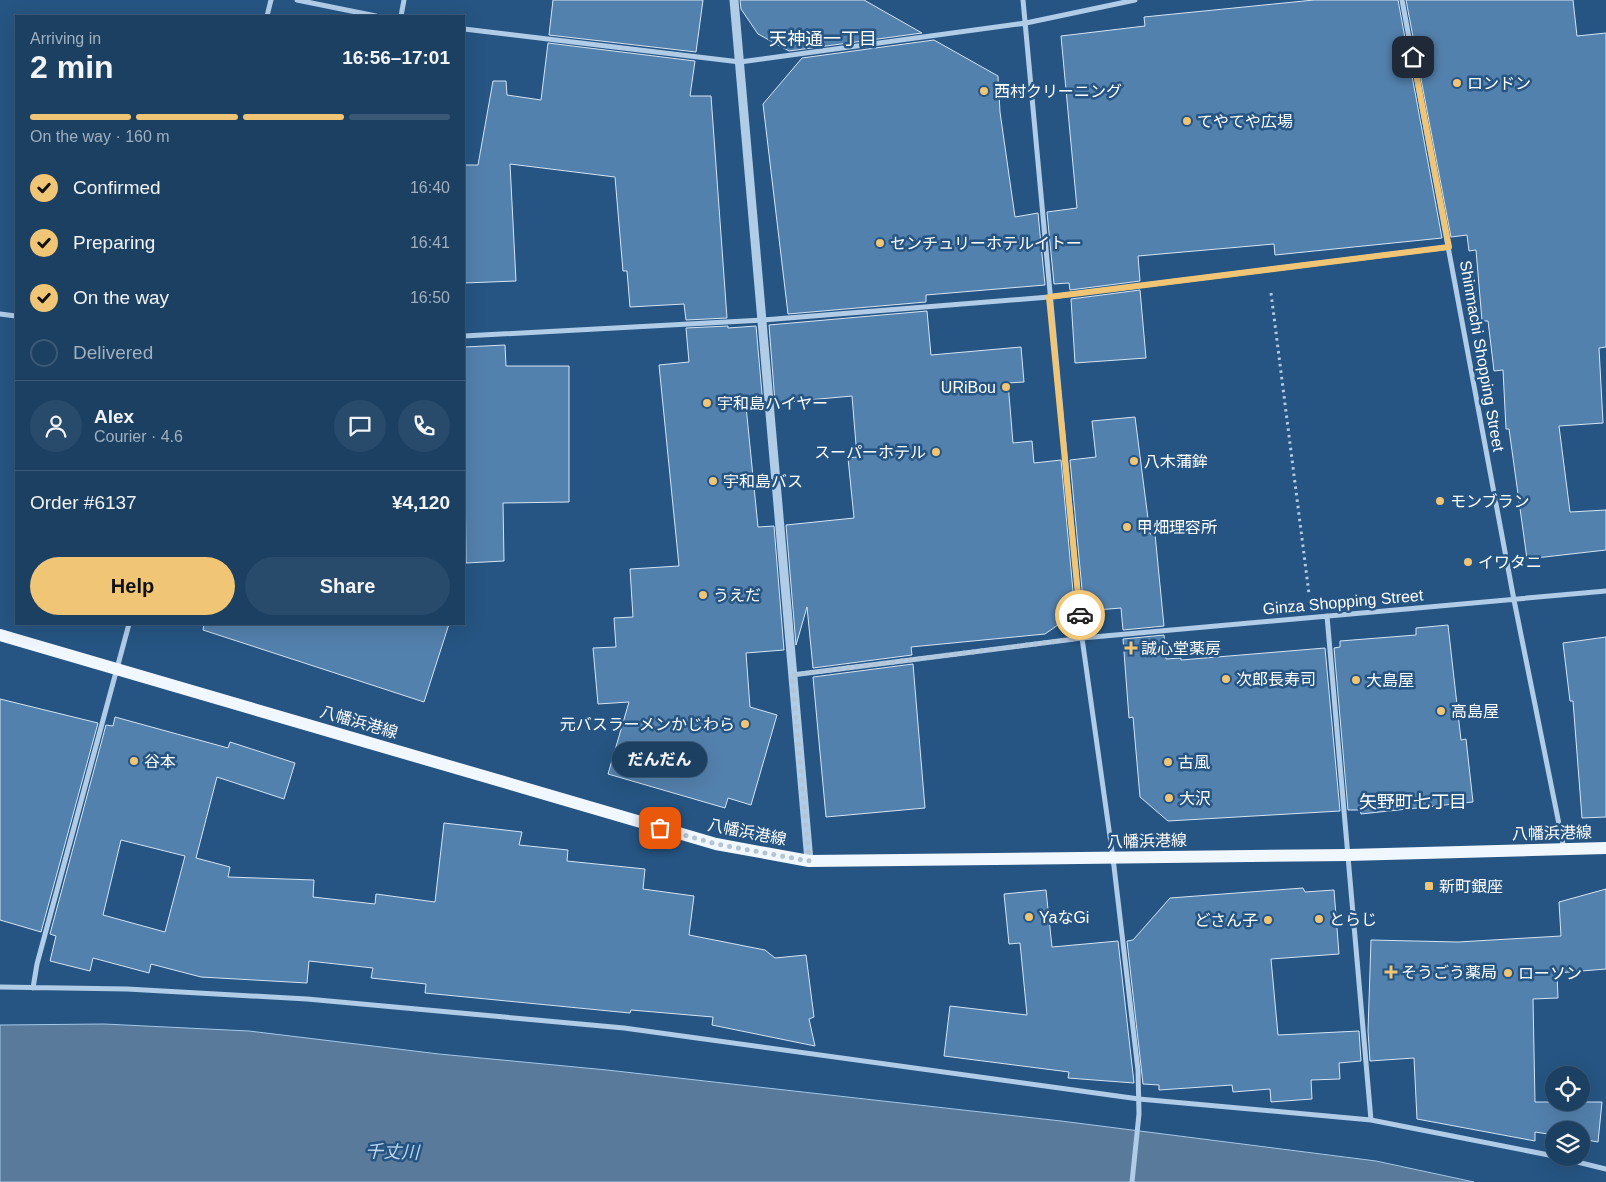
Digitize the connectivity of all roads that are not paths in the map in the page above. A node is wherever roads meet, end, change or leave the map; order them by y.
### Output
1 (271, 0) edge
2 (297, 0) edge
3 (404, 0) edge
4 (734, 0) edge
5 (1023, 0) edge
6 (1135, 0) edge
7 (1402, 0) edge
8 (267, 15) edge
9 (371, 15) edge
10 (401, 15) edge
11 (1026, 23) junction
12 (465, 29) edge
13 (740, 62) junction
14 (1449, 247) junction
15 (1049, 297) junction
16 (0, 314) edge
17 (15, 316) edge
18 (763, 320) junction
19 (465, 336) edge
20 (1606, 591) edge
21 (1514, 600) junction
22 (1328, 616) junction
23 (129, 625) edge
24 (0, 635) edge
25 (1082, 638) junction
26 (118, 669) junction
27 (792, 675) junction
28 (1606, 848) edge
29 (1564, 849) junction
30 (1348, 855) junction
31 (1113, 858) junction
32 (809, 861) junction
33 (0, 987) edge
34 (33, 988) junction
35 (1139, 1100) junction
36 (1371, 1120) junction
37 (1545, 1154) edge
38 (1590, 1165) edge
39 (1606, 1169) edge
40 (1132, 1182) edge

1 - 8 street
2 - 9 street
3 - 10 street
4 - 13 street
5 - 11 street
6 - 11 street
7 - 14 street, Shinmachi Shopping Street
11 - 13 street
11 - 15 street
12 - 13 street
13 - 18 street
14 - 15 street
14 - 21 street, Shinmachi Shopping Street
15 - 18 street
15 - 25 street
16 - 17 street
18 - 19 street
18 - 27 street
20 - 21 street, Ginza Shopping Street
21 - 22 street, Ginza Shopping Street
21 - 29 street, Shinmachi Shopping Street
22 - 25 street, Ginza Shopping Street
22 - 30 street
23 - 26 street
24 - 26 main road, 八幡浜港線
25 - 27 street, Ginza Shopping Street
25 - 31 street
26 - 32 main road, 八幡浜港線
26 - 34 street
27 - 32 street
28 - 29 main road, 八幡浜港線
29 - 30 main road, 八幡浜港線
30 - 31 main road, 八幡浜港線
30 - 36 street
31 - 32 main road, 八幡浜港線
31 - 35 street
33 - 34 street
34 - 35 street
35 - 36 street
35 - 40 street
36 - 37 street
38 - 39 street

